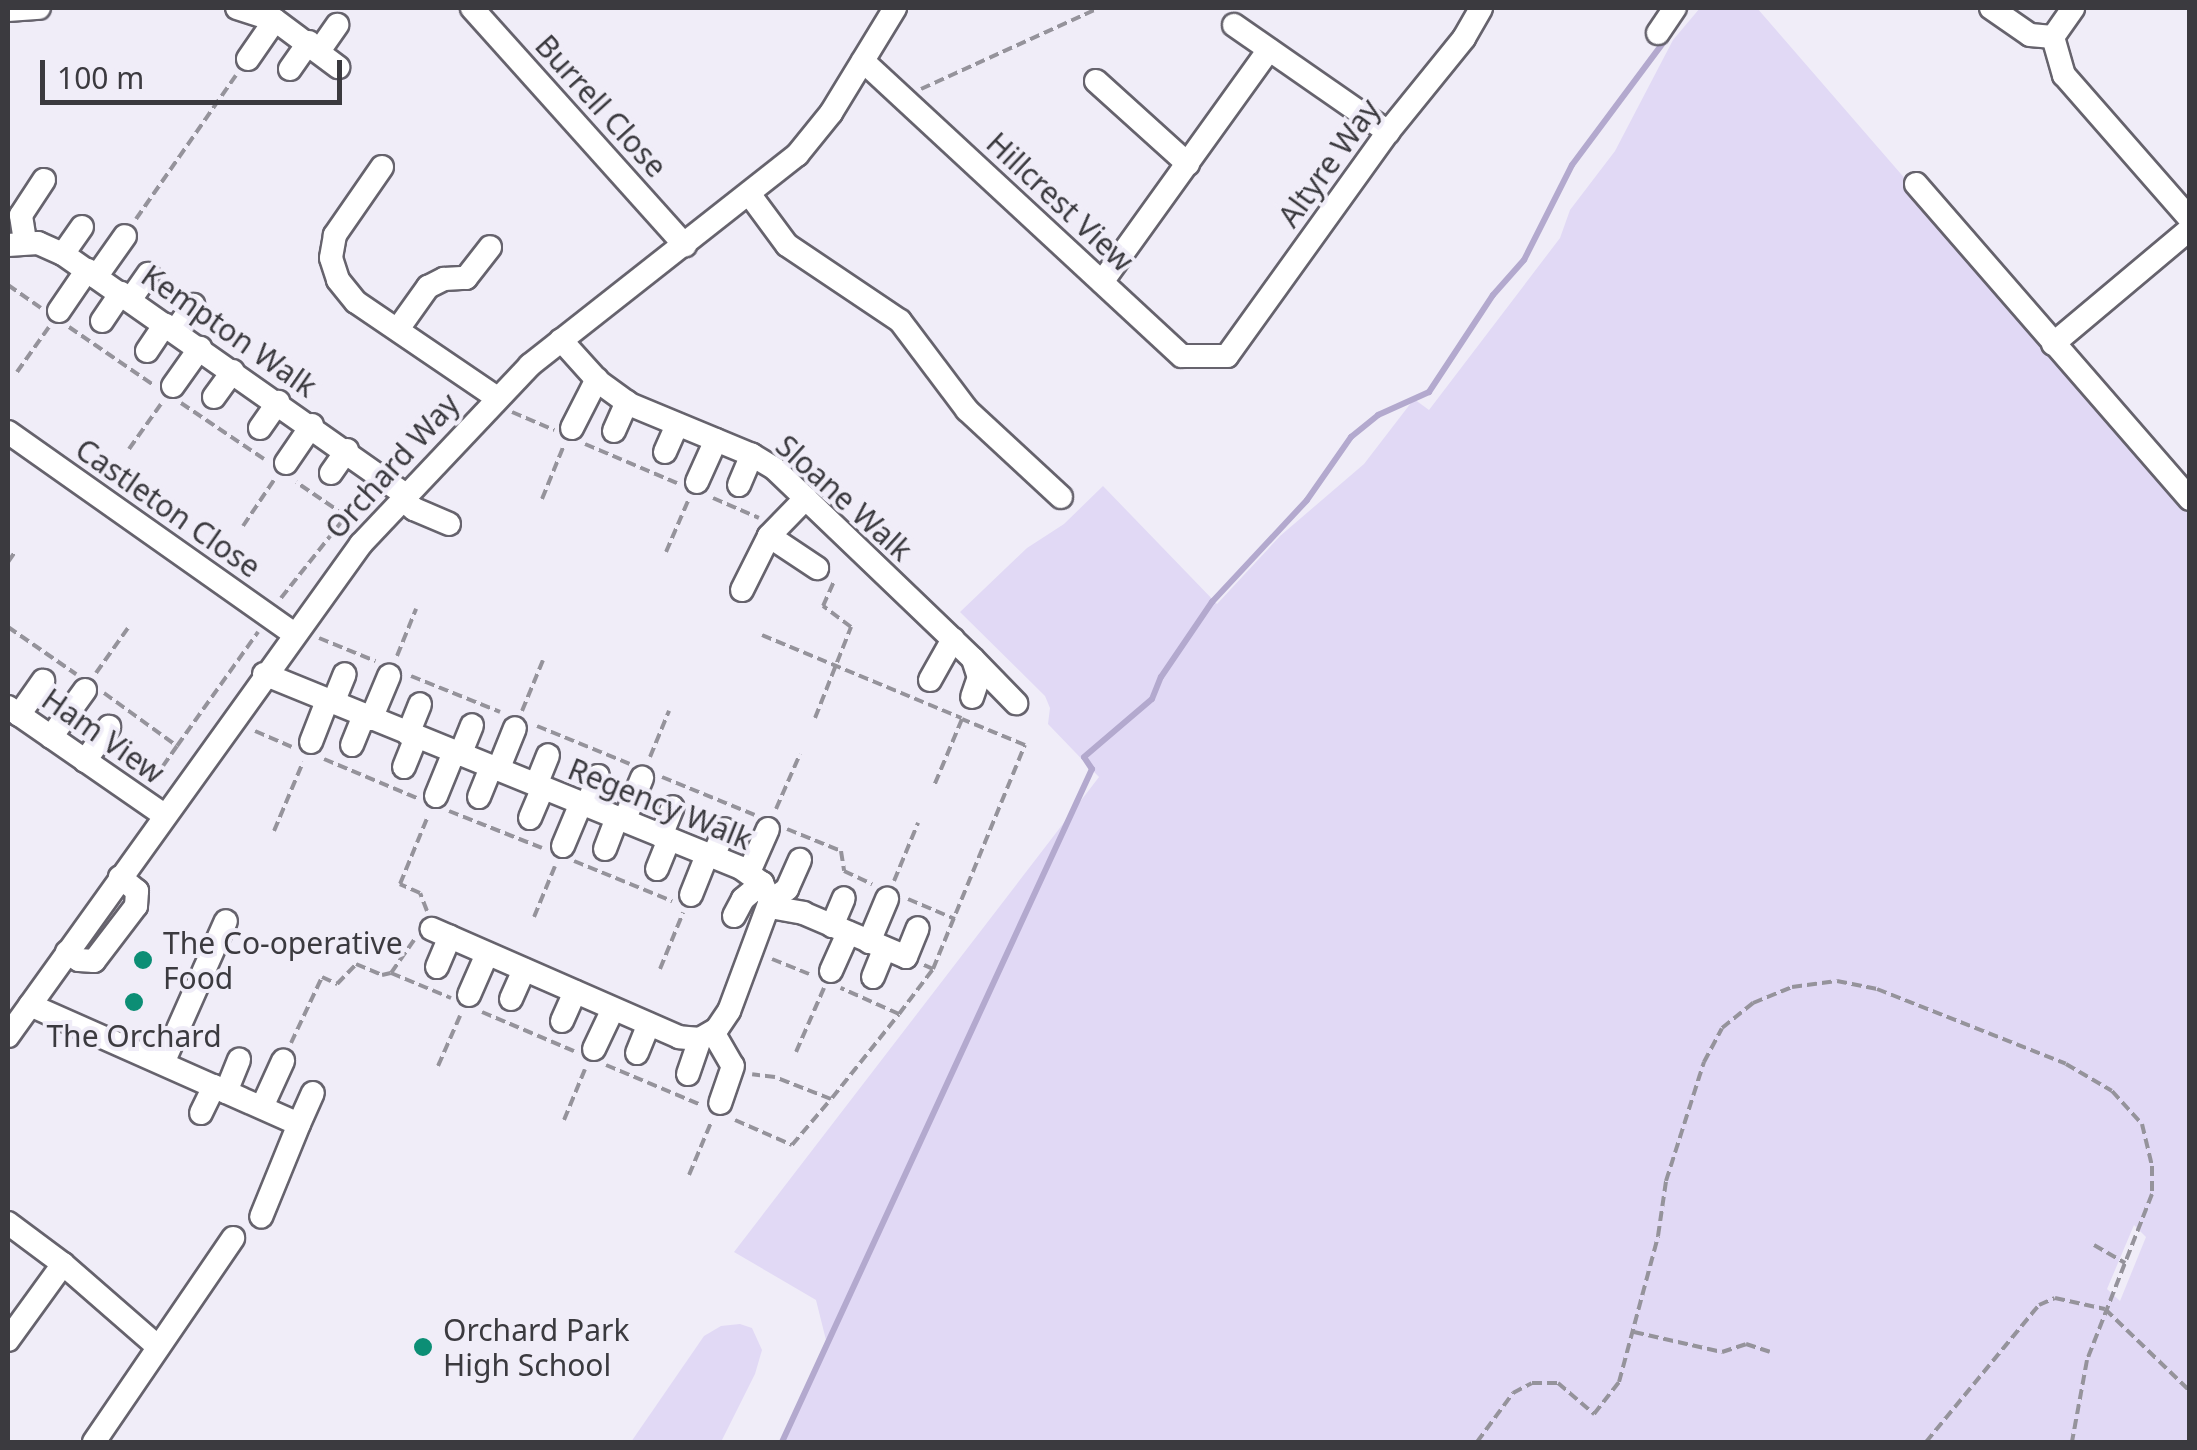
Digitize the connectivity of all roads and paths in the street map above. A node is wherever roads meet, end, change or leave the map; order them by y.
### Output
1 (39, 8) edge
2 (236, 8) edge
3 (472, 8) edge
4 (896, 8) edge
5 (1099, 8) edge
6 (1481, 8) edge
7 (1675, 8) edge
8 (1991, 8) edge
9 (2073, 8) edge
10 (8, 10) edge
11 (271, 14) edge
12 (337, 25) dead end
13 (1234, 26) dead end
14 (1658, 32) dead end
15 (2053, 37) junction
16 (314, 46) junction
17 (1269, 50) junction
18 (248, 59) joint
19 (863, 61) junction
20 (338, 67) dead end
21 (290, 69) dead end
22 (1096, 81) dead end
23 (903, 97) junction
24 (1388, 132) junction
25 (1188, 164) junction
26 (382, 167) dead end
27 (44, 180) dead end
28 (1916, 184) dead end
29 (750, 195) junction
30 (141, 213) dead end
31 (2190, 220) edge
32 (82, 227) dead end
33 (2190, 229) edge
34 (125, 236) dead end
35 (16, 243) edge
36 (684, 245) junction
37 (490, 246) dead end
38 (63, 254) junction
39 (91, 274) junction
40 (148, 274) dead end
41 (1102, 282) junction
42 (125, 296) junction
43 (193, 305) dead end
44 (60, 311) dead end
45 (102, 320) dead end
46 (170, 328) junction
47 (398, 329) junction
48 (42, 337) dead end
49 (561, 340) junction
50 (2054, 344) junction
51 (200, 348) junction
52 (146, 351) dead end
53 (1227, 356) joint
54 (233, 371) junction
55 (17, 372) dead end
56 (597, 379) junction
57 (173, 386) dead end
58 (214, 397) dead end
59 (278, 402) junction
60 (499, 402) junction
61 (627, 402) junction
62 (154, 414) dead end
63 (677, 424) junction
64 (312, 426) junction
65 (260, 428) dead end
66 (614, 431) dead end
67 (8, 432) edge
68 (578, 436) joint
69 (716, 440) junction
70 (129, 449) dead end
71 (347, 450) junction
72 (665, 452) dead end
73 (752, 454) junction
74 (290, 472) joint
75 (331, 473) dead end
76 (739, 485) dead end
77 (268, 490) dead end
78 (698, 491) junction
79 (404, 497) junction
80 (806, 498) junction
81 (1061, 498) dead end
82 (542, 499) dead end
83 (2190, 499) edge
84 (450, 524) dead end
85 (243, 526) dead end
86 (772, 533) junction
87 (853, 543) junction
88 (15, 552) dead end
89 (666, 552) dead end
90 (8, 562) edge
91 (817, 568) dead end
92 (742, 590) dead end
93 (278, 602) dead end
94 (416, 609) dead end
95 (8, 626) edge
96 (128, 628) dead end
97 (258, 632) dead end
98 (300, 633) junction
99 (762, 636) dead end
100 (953, 639) junction
101 (401, 647) dead end
102 (973, 658) junction
103 (543, 660) dead end
104 (836, 666) junction
105 (382, 669) joint
106 (264, 674) junction
107 (345, 674) dead end
108 (930, 680) dead end
109 (43, 681) dead end
110 (88, 685) joint
111 (972, 697) dead end
112 (527, 698) dead end
113 (330, 702) junction
114 (420, 704) dead end
115 (1016, 704) dead end
116 (14, 711) edge
117 (669, 711) dead end
118 (368, 717) junction
119 (814, 718) dead end
120 (962, 719) junction
121 (472, 725) dead end
122 (109, 726) dead end
123 (515, 728) dead end
124 (412, 735) junction
125 (51, 737) junction
126 (177, 746) junction
127 (352, 746) dead end
128 (654, 748) dead end
129 (308, 749) joint
130 (457, 753) junction
131 (800, 754) dead end
132 (548, 755) dead end
133 (85, 761) junction
134 (404, 767) dead end
135 (494, 768) junction
136 (598, 776) dead end
137 (642, 778) dead end
138 (539, 786) junction
139 (934, 786) dead end
140 (479, 797) dead end
141 (780, 800) dead end
142 (434, 801) joint
143 (584, 805) junction
144 (673, 807) dead end
145 (164, 815) junction
146 (530, 818) dead end
147 (621, 820) junction
148 (918, 823) dead end
149 (768, 828) dead end
150 (725, 829) dead end
151 (274, 831) dead end
152 (665, 838) junction
153 (605, 849) dead end
154 (561, 852) joint
155 (710, 856) junction
156 (800, 860) dead end
157 (658, 869) dead end
158 (763, 891) junction
159 (844, 898) dead end
160 (887, 900) joint
161 (688, 902) joint
162 (734, 916) dead end
163 (534, 917) dead end
164 (226, 921) dead end
165 (918, 928) dead end
166 (868, 941) junction
167 (753, 951) junction
168 (488, 954) junction
169 (437, 967) dead end
170 (660, 968) dead end
171 (933, 969) junction
172 (524, 970) junction
173 (391, 972) junction
174 (823, 976) junction
175 (873, 977) dead end
176 (575, 992) junction
177 (511, 999) dead end
178 (817, 1004) dead end
179 (30, 1005) junction
180 (470, 1005) junction
181 (613, 1009) junction
182 (899, 1014) junction
183 (562, 1021) dead end
184 (649, 1024) junction
185 (707, 1035) junction
186 (8, 1036) edge
187 (796, 1052) dead end
188 (636, 1053) dead end
189 (592, 1055) joint
190 (285, 1057) joint
191 (239, 1060) dead end
192 (163, 1064) junction
193 (438, 1066) dead end
194 (688, 1074) dead end
195 (775, 1077) dead end
196 (220, 1089) junction
197 (314, 1093) dead end
198 (832, 1099) junction
199 (262, 1108) junction
200 (716, 1110) junction
201 (201, 1114) dead end
202 (564, 1120) dead end
203 (300, 1126) junction
204 (688, 1175) dead end
205 (262, 1218) dead end
206 (8, 1223) edge
207 (233, 1238) dead end
208 (2094, 1245) dead end
209 (2125, 1262) junction
210 (63, 1264) junction
211 (2105, 1309) junction
212 (1634, 1332) junction
213 (8, 1340) edge
214 (158, 1347) junction
215 (1770, 1352) dead end
216 (2190, 1391) edge
217 (94, 1442) edge
218 (1477, 1442) edge
219 (1926, 1442) edge
220 (2072, 1442) edge

1 - 10 street
2 - 11 street
3 - 36 street, Burrell Close
4 - 19 street, Orchard Way
5 - 23 path
6 - 24 street, Altyre Way
7 - 14 street
8 - 15 street
9 - 15 street
11 - 16 street
11 - 18 street
12 - 16 street
13 - 17 street
15 - 31 street
16 - 20 street
16 - 21 street
17 - 24 street
17 - 25 street
18 - 30 path
19 - 23 street, Hillcrest View
19 - 29 street, Orchard Way
22 - 25 street
23 - 41 street, Hillcrest View
24 - 53 street, Altyre Way
25 - 41 street
26 - 47 street
27 - 35 street
28 - 50 street
29 - 36 street, Orchard Way
29 - 81 street
32 - 38 street
33 - 50 street
34 - 39 street
35 - 38 street, Kempton Walk
36 - 49 street, Orchard Way
37 - 47 street
38 - 39 street, Kempton Walk
39 - 42 street, Kempton Walk
39 - 44 street
40 - 42 street
41 - 53 street, Hillcrest View
42 - 45 street
42 - 46 street, Kempton Walk
43 - 46 street
46 - 51 street, Kempton Walk
46 - 52 street
47 - 60 street
48 - 55 path
49 - 56 street, Sloane Walk
49 - 60 street, Orchard Way
50 - 83 street
51 - 54 street, Kempton Walk
51 - 57 street
54 - 58 street
54 - 59 street, Kempton Walk
56 - 61 street, Sloane Walk
56 - 68 street
59 - 64 street, Kempton Walk
59 - 65 street
60 - 79 street, Orchard Way
60 - 82 path
61 - 63 street, Sloane Walk
61 - 66 street
62 - 70 path
63 - 69 street, Sloane Walk
63 - 72 street
64 - 71 street, Kempton Walk
64 - 74 street
67 - 98 street, Castleton Close
68 - 78 path
69 - 73 street, Sloane Walk
69 - 78 street
71 - 75 street
71 - 79 street, Kempton Walk
73 - 76 street
73 - 80 street, Sloane Walk
74 - 93 path
77 - 85 path
78 - 86 path
78 - 89 path
79 - 84 street, Kempton Walk
79 - 98 street, Orchard Way
80 - 86 street
80 - 87 street, Sloane Walk
86 - 91 street
86 - 92 street
87 - 100 street, Sloane Walk
87 - 104 path
88 - 90 path
94 - 101 path
95 - 126 path
96 - 110 path
97 - 126 path
98 - 105 path
98 - 106 street, Orchard Way
99 - 104 path
100 - 102 street, Sloane Walk
100 - 108 street
102 - 111 street
102 - 115 street, Sloane Walk
103 - 112 path
104 - 119 path
104 - 120 path
105 - 118 street
106 - 113 street, Regency Walk
106 - 145 street, Orchard Way
107 - 113 street
109 - 116 street
110 - 125 street
113 - 118 street, Regency Walk
113 - 129 street
114 - 124 street
116 - 125 street, Ham View
117 - 128 path
118 - 124 street, Regency Walk
118 - 127 street
120 - 139 path
120 - 171 path
121 - 130 street
122 - 133 street
123 - 135 street
124 - 130 street, Regency Walk
124 - 134 street
125 - 133 street, Ham View
126 - 145 path
129 - 151 path
130 - 135 street, Regency Walk
130 - 142 street
131 - 141 path
132 - 138 street
133 - 145 street, Ham View
135 - 138 street, Regency Walk
135 - 140 street
136 - 143 street
137 - 147 street
138 - 143 street, Regency Walk
138 - 146 street
142 - 173 path
143 - 147 street, Regency Walk
143 - 154 street
144 - 152 street
145 - 179 street, Orchard Way
147 - 152 street, Regency Walk
147 - 153 street
148 - 160 path
149 - 158 street
150 - 155 street
152 - 155 street, Regency Walk
152 - 157 street
154 - 163 path
155 - 158 street, Regency Walk
155 - 161 street
156 - 158 street
158 - 162 street
158 - 166 street, Regency Walk
158 - 167 street
159 - 166 street
160 - 166 street
161 - 170 path
164 - 192 street
165 - 166 street
166 - 171 path
166 - 174 street
166 - 175 street
167 - 174 path
167 - 185 street
168 - 169 street
168 - 172 street
168 - 180 street
171 - 182 path
172 - 176 street
172 - 177 street
173 - 180 path
173 - 190 path
174 - 182 path
176 - 181 street
176 - 183 street
178 - 187 path
179 - 186 street, Orchard Way
179 - 192 street
180 - 193 path
180 - 200 path
181 - 184 street
181 - 189 street
182 - 198 path
184 - 185 street
184 - 188 street
185 - 194 street
185 - 200 street
189 - 202 path
190 - 199 street
191 - 196 street
192 - 196 street
195 - 198 path
196 - 199 street
196 - 201 street
197 - 203 street
198 - 200 path
199 - 203 street
200 - 204 path
203 - 205 street
206 - 210 street
207 - 214 street
208 - 209 path
209 - 211 path
209 - 212 path
210 - 213 street
210 - 214 street
211 - 216 path
211 - 219 path
211 - 220 path
212 - 215 path
212 - 218 path
214 - 217 street

